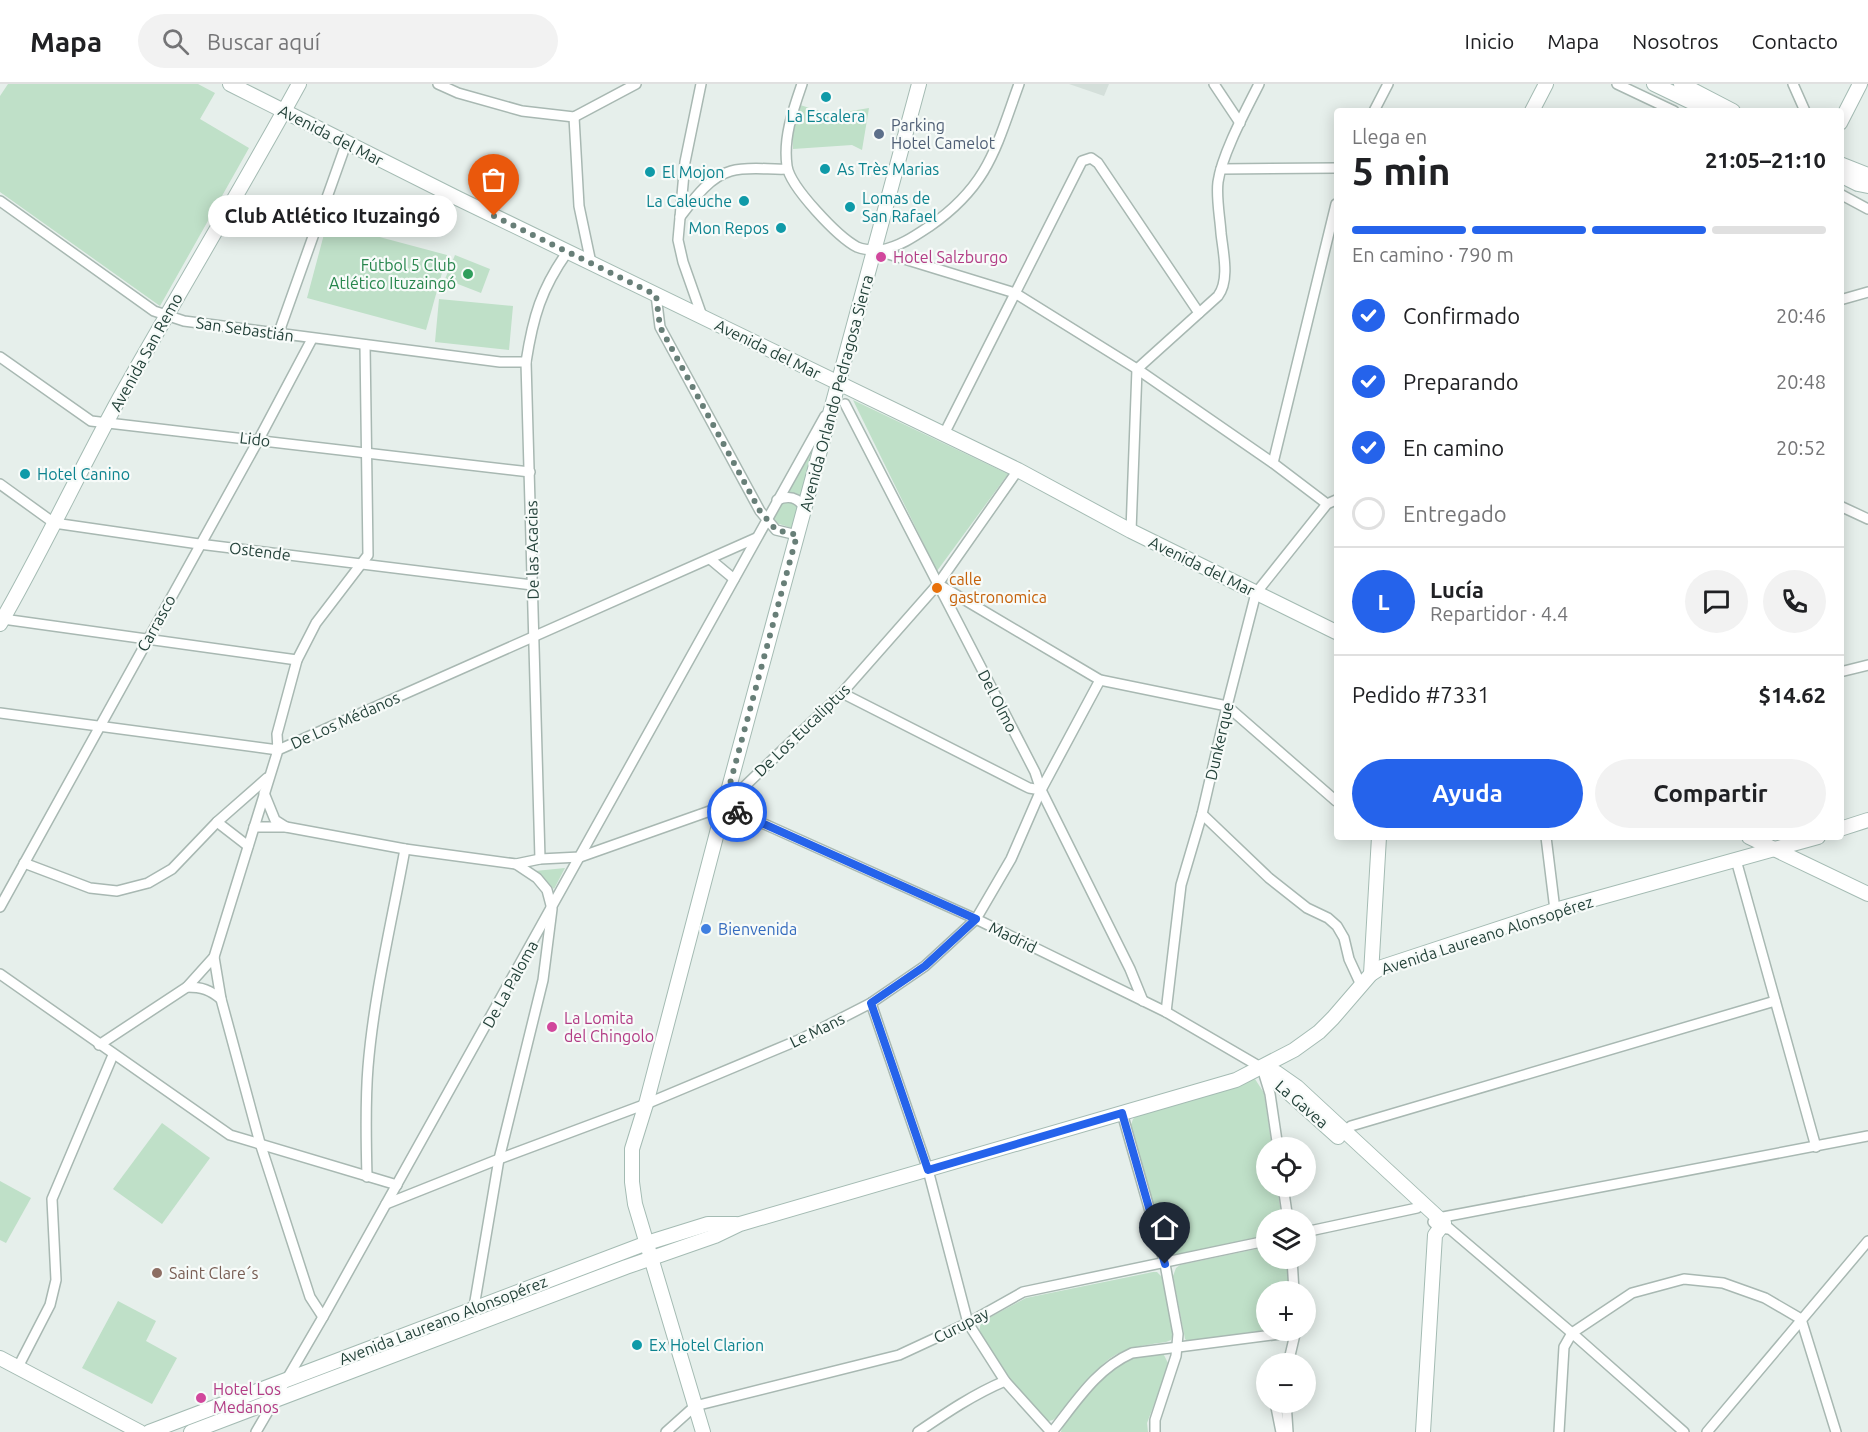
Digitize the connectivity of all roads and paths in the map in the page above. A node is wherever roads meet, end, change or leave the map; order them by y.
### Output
1 (230, 84) edge
2 (299, 84) edge
3 (438, 84) edge
4 (636, 84) edge
5 (701, 84) edge
6 (802, 84) edge
7 (919, 84) edge
8 (1019, 84) edge
9 (1214, 84) edge
10 (1259, 84) edge
11 (1388, 84) edge
12 (1546, 84) edge
13 (1617, 84) edge
14 (1654, 84) edge
15 (1681, 84) edge
16 (1793, 84) edge
17 (1860, 84) edge
18 (1376, 108) edge
19 (1534, 108) edge
20 (1668, 108) edge
21 (1704, 108) edge
22 (1725, 108) edge
23 (1804, 108) edge
24 (285, 111) junction
25 (1844, 115) edge
26 (574, 117) junction
27 (1240, 123) junction
28 (346, 144) junction
29 (1844, 166) edge
30 (1334, 168) edge
31 (788, 169) junction
32 (1221, 169) junction
33 (1868, 175) edge
34 (1844, 177) edge
35 (1868, 186) edge
36 (1844, 196) edge
37 (0, 201) edge
38 (1868, 209) edge
39 (1334, 212) edge
40 (679, 218) junction
41 (875, 250) junction
42 (568, 251) junction
43 (591, 263) junction
44 (1868, 292) edge
45 (1015, 293) junction
46 (656, 295) junction
47 (1844, 299) edge
48 (1199, 313) junction
49 (165, 316) junction
50 (702, 316) junction
51 (279, 332) junction
52 (312, 339) junction
53 (365, 345) junction
54 (0, 357) edge
55 (526, 362) junction
56 (1137, 369) junction
57 (839, 384) junction
58 (839, 403) junction
59 (107, 422) junction
60 (944, 434) junction
61 (259, 439) junction
62 (368, 453) junction
63 (1273, 463) junction
64 (1018, 470) junction
65 (530, 472) junction
66 (0, 484) edge
67 (777, 500) junction
68 (1334, 501) edge
69 (1327, 504) junction
70 (804, 507) junction
71 (1844, 508) edge
72 (1868, 519) edge
73 (766, 520) junction
74 (54, 523) junction
75 (776, 530) junction
76 (1131, 531) junction
77 (757, 535) junction
78 (797, 535) junction
79 (199, 544) junction
80 (710, 559) junction
81 (362, 564) junction
82 (734, 579) junction
83 (938, 584) junction
84 (532, 585) junction
85 (1256, 593) junction
86 (1, 620) edge
87 (1334, 631) edge
88 (534, 636) junction
89 (147, 639) junction
90 (297, 660) junction
91 (1868, 665) edge
92 (1844, 671) edge
93 (1100, 680) junction
94 (842, 693) junction
95 (1227, 706) junction
96 (0, 713) edge
97 (99, 725) junction
98 (278, 750) junction
99 (269, 776) junction
100 (1041, 789) junction
101 (264, 794) junction
102 (1334, 799) edge
103 (724, 806) junction
104 (1203, 814) junction
105 (1868, 820) edge
106 (217, 822) junction
107 (254, 827) junction
108 (286, 827) junction
109 (1844, 828) edge
110 (1379, 840) edge
111 (1546, 840) edge
112 (1755, 840) edge
113 (1808, 840) edge
114 (248, 846) junction
115 (405, 849) junction
116 (1776, 850) junction
117 (580, 857) junction
118 (540, 859) junction
119 (1736, 860) junction
120 (24, 863) junction
121 (516, 864) junction
122 (1868, 894) edge
123 (0, 907) edge
124 (552, 909) junction
125 (1555, 910) junction
126 (976, 919) junction
127 (214, 957) junction
128 (0, 974) edge
129 (1371, 974) junction
130 (1360, 985) junction
131 (187, 987) junction
132 (221, 999) junction
133 (1143, 1001) junction
134 (1775, 1001) junction
135 (871, 1003) junction
136 (1166, 1012) junction
137 (99, 1045) junction
138 (113, 1054) junction
139 (1262, 1068) junction
140 (646, 1104) junction
141 (1122, 1113) junction
142 (1342, 1134) junction
143 (1868, 1136) edge
144 (1276, 1137) edge
145 (260, 1143) junction
146 (1816, 1147) junction
147 (499, 1159) junction
148 (928, 1170) junction
149 (368, 1178) junction
150 (397, 1185) junction
151 (386, 1204) junction
152 (1419, 1205) junction
153 (1442, 1223) junction
154 (1316, 1229) edge
155 (695, 1235) junction
156 (1868, 1241) edge
157 (647, 1243) junction
158 (1256, 1243) edge
159 (651, 1257) junction
160 (603, 1259) junction
161 (1165, 1264) junction
162 (609, 1273) junction
163 (474, 1307) junction
164 (323, 1317) junction
165 (1801, 1319) junction
166 (480, 1322) junction
167 (968, 1323) junction
168 (1572, 1333) junction
169 (1256, 1336) edge
170 (1178, 1346) junction
171 (0, 1358) edge
172 (18, 1367) junction
173 (286, 1379) junction
174 (1005, 1381) junction
175 (273, 1401) junction
176 (695, 1406) junction
177 (1277, 1413) edge
178 (1287, 1413) edge
179 (140, 1432) edge
180 (149, 1432) edge
181 (191, 1432) edge
182 (256, 1432) edge
183 (666, 1432) edge
184 (703, 1432) edge
185 (918, 1432) edge
186 (1051, 1432) edge
187 (1155, 1432) edge
188 (1281, 1432) edge
189 (1288, 1432) edge
190 (1414, 1432) edge
191 (1423, 1432) edge
192 (1558, 1432) edge
193 (1684, 1432) edge
194 (1707, 1432) edge
195 (1836, 1432) edge

1 - 24 street, Avenida del Mar
2 - 24 street, Avenida San Remo
3 - 26 street
4 - 26 street
5 - 40 street
6 - 31 street
7 - 41 street, Avenida Orlando Pedragosa Sierra
8 - 41 street
9 - 27 street
10 - 27 street
11 - 18 street
12 - 19 street
13 - 20 street
14 - 21 street
15 - 22 street
16 - 23 street
17 - 25 street
24 - 28 street, Avenida del Mar
24 - 49 street, Avenida San Remo
26 - 43 street
27 - 32 street
28 - 42 street, Avenida del Mar
28 - 51 street
29 - 33 street
30 - 32 street
31 - 40 street
31 - 41 street
32 - 48 street
34 - 35 street
36 - 38 street
37 - 49 street, San Sebastián
39 - 63 street
40 - 50 street
41 - 45 street
41 - 57 street, Avenida Orlando Pedragosa Sierra
42 - 43 street, Avenida del Mar
42 - 55 street, De las Acacias
43 - 46 street, Avenida del Mar
44 - 47 street
45 - 48 street
45 - 56 street
45 - 60 street
46 - 50 street, Avenida del Mar
46 - 73 street
48 - 56 street
49 - 51 street, San Sebastián
49 - 59 street, Avenida San Remo
50 - 57 street, Avenida del Mar
51 - 52 street, San Sebastián
52 - 53 street, San Sebastián
52 - 61 street, Carrasco
53 - 55 street, San Sebastián
53 - 62 street
54 - 59 street, Lido
55 - 65 street, De las Acacias
56 - 63 street
56 - 76 street
57 - 58 street, Avenida Orlando Pedragosa Sierra
57 - 60 street, Avenida del Mar
58 - 67 street, De La Paloma
58 - 70 street, Avenida Orlando Pedragosa Sierra
58 - 83 street, Del Olmo
59 - 61 street, Lido
59 - 74 street, Avenida San Remo
60 - 64 street, Avenida del Mar
61 - 62 street, Lido
61 - 79 street, Carrasco
62 - 65 street, Lido
62 - 81 street
63 - 69 street
64 - 76 street, Avenida del Mar
64 - 83 street, De Los Eucaliptus
65 - 84 street, De las Acacias
66 - 74 street, Ostende
67 - 70 street
67 - 73 street, De La Paloma
68 - 69 street, Dunkerque
69 - 85 street, Dunkerque
70 - 78 street, Avenida Orlando Pedragosa Sierra
71 - 72 street
73 - 75 street
73 - 77 street, De La Paloma
74 - 79 street, Ostende
74 - 86 street, Avenida San Remo
75 - 77 street
75 - 78 street
76 - 85 street, Avenida del Mar
77 - 80 street, De Los Médanos
77 - 82 street, De La Paloma
78 - 103 street, Avenida Orlando Pedragosa Sierra
79 - 81 street, Ostende
79 - 89 street, Carrasco
80 - 82 street
80 - 88 street, De Los Médanos
81 - 84 street, Ostende
81 - 90 street
82 - 117 street, De La Paloma
83 - 93 street
83 - 94 street, De Los Eucaliptus
83 - 100 street, Del Olmo
84 - 88 street, De las Acacias
85 - 87 street, Avenida del Mar
85 - 95 street, Dunkerque
86 - 89 street
88 - 98 street, De Los Médanos
88 - 118 street, De las Acacias
89 - 90 street
89 - 97 street, Carrasco
90 - 98 street
91 - 92 street
93 - 95 street
93 - 100 street, Le Mans
94 - 100 street
94 - 103 street, De Los Eucaliptus
95 - 102 street
95 - 104 street, Dunkerque
96 - 97 street
97 - 98 street
97 - 120 street, Carrasco
98 - 99 street, De Los Médanos
99 - 101 street, De Los Médanos
99 - 106 street
100 - 126 street, Le Mans
100 - 133 street, Del Olmo
101 - 107 street, De Los Médanos
101 - 108 street
103 - 117 street, De Los Eucaliptus
103 - 126 street, Madrid
103 - 140 street, Avenida Orlando Pedragosa Sierra
104 - 130 street
104 - 136 street, Dunkerque
105 - 109 street
106 - 114 street
106 - 120 street
107 - 108 street, De Los Eucaliptus
107 - 114 street, De Los Médanos
108 - 115 street, De Los Eucaliptus
110 - 129 street
111 - 125 street
112 - 116 street
113 - 116 street, Avenida Laureano Alonsopérez
114 - 127 street, De Los Médanos
115 - 121 street, De Los Eucaliptus
115 - 149 street
116 - 119 street, Avenida Laureano Alonsopérez
116 - 122 street
117 - 118 street, De Los Eucaliptus
117 - 124 street, De La Paloma
118 - 121 street, De Los Eucaliptus
119 - 125 street, Avenida Laureano Alonsopérez
119 - 134 street
120 - 123 street, Carrasco
121 - 124 street
124 - 147 street
124 - 150 street, De La Paloma
125 - 129 street, Avenida Laureano Alonsopérez
126 - 133 street, Madrid
126 - 135 street, Le Mans
127 - 131 street, De Los Médanos
127 - 132 street
128 - 137 street
129 - 130 street, Avenida Laureano Alonsopérez
130 - 139 street, Avenida Laureano Alonsopérez
131 - 132 street
131 - 137 street, De Los Médanos
132 - 145 street
133 - 136 street, Madrid
134 - 142 street
134 - 146 street
135 - 140 street, Le Mans
135 - 148 street
136 - 139 street, Madrid
137 - 138 street
138 - 145 street
138 - 172 street
139 - 141 street, Avenida Laureano Alonsopérez
139 - 142 street, La Gavea
139 - 144 street
140 - 147 street, Le Mans
140 - 157 street, Avenida Orlando Pedragosa Sierra
141 - 148 street, Avenida Laureano Alonsopérez
141 - 161 street
142 - 152 street, La Gavea
143 - 146 street
145 - 149 street
145 - 164 street
146 - 153 street
147 - 151 street, Le Mans
147 - 163 street
148 - 155 street, Avenida Laureano Alonsopérez
148 - 167 street
149 - 150 street
150 - 151 street, De La Paloma
151 - 164 street, De La Paloma
152 - 153 street, La Gavea
152 - 154 street
153 - 168 street, La Gavea
153 - 190 street
153 - 191 street
155 - 157 street, Avenida Laureano Alonsopérez
155 - 159 street, Avenida Laureano Alonsopérez
156 - 165 street
157 - 159 street, Avenida Orlando Pedragosa Sierra
157 - 160 street, Avenida Laureano Alonsopérez
158 - 161 street, Curupay
159 - 162 street, Avenida Laureano Alonsopérez
159 - 176 street, Avenida Orlando Pedragosa Sierra
160 - 162 street
160 - 163 street, Avenida Laureano Alonsopérez
161 - 167 street, Curupay
161 - 170 street
162 - 166 street, Avenida Laureano Alonsopérez
163 - 166 street
163 - 173 street, Avenida Laureano Alonsopérez
164 - 173 street, De La Paloma
165 - 168 street
165 - 194 street
165 - 195 street
166 - 175 street, Avenida Laureano Alonsopérez
167 - 174 street
167 - 176 street, Curupay
168 - 192 street
168 - 193 street, La Gavea
169 - 170 street
170 - 186 street
170 - 187 street
171 - 172 street
172 - 179 street
173 - 175 street, De La Paloma
173 - 180 street, Avenida Laureano Alonsopérez
174 - 185 street
174 - 186 street
175 - 181 street, Avenida Laureano Alonsopérez
175 - 182 street, De La Paloma
176 - 183 street, Curupay
176 - 184 street, Avenida Orlando Pedragosa Sierra
177 - 188 street
178 - 189 street

